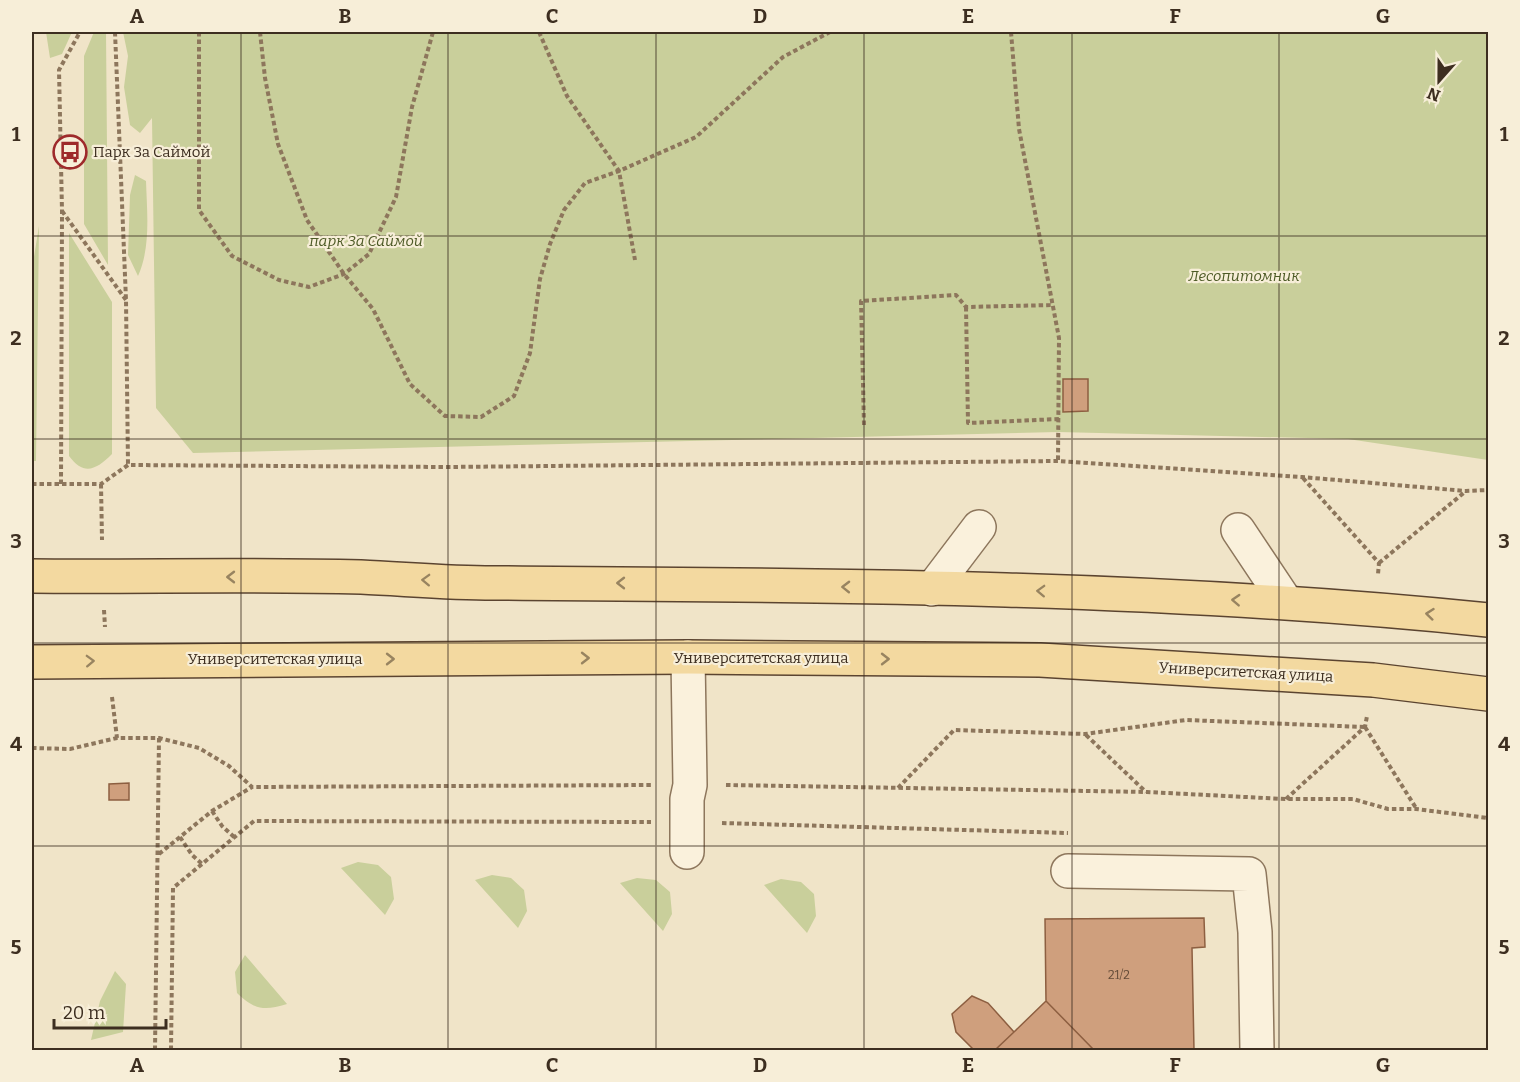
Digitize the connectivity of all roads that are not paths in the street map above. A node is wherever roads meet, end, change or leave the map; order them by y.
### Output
1 (979, 527) dead end
2 (1238, 530) dead end
3 (32, 576) edge
4 (932, 589) junction
5 (1286, 602) junction
6 (1488, 620) edge
7 (688, 657) junction
8 (32, 662) edge
9 (1488, 694) edge
10 (687, 837) road end
11 (1068, 871) dead end
12 (1257, 1050) edge

1 - 4 lane
2 - 5 lane
4 -> 3 main road
5 -> 4 main road
6 -> 5 main road
8 -> 7 main road, Университетская улица
7 -> 9 main road, Университетская улица
7 - 10 lane
11 - 12 lane

